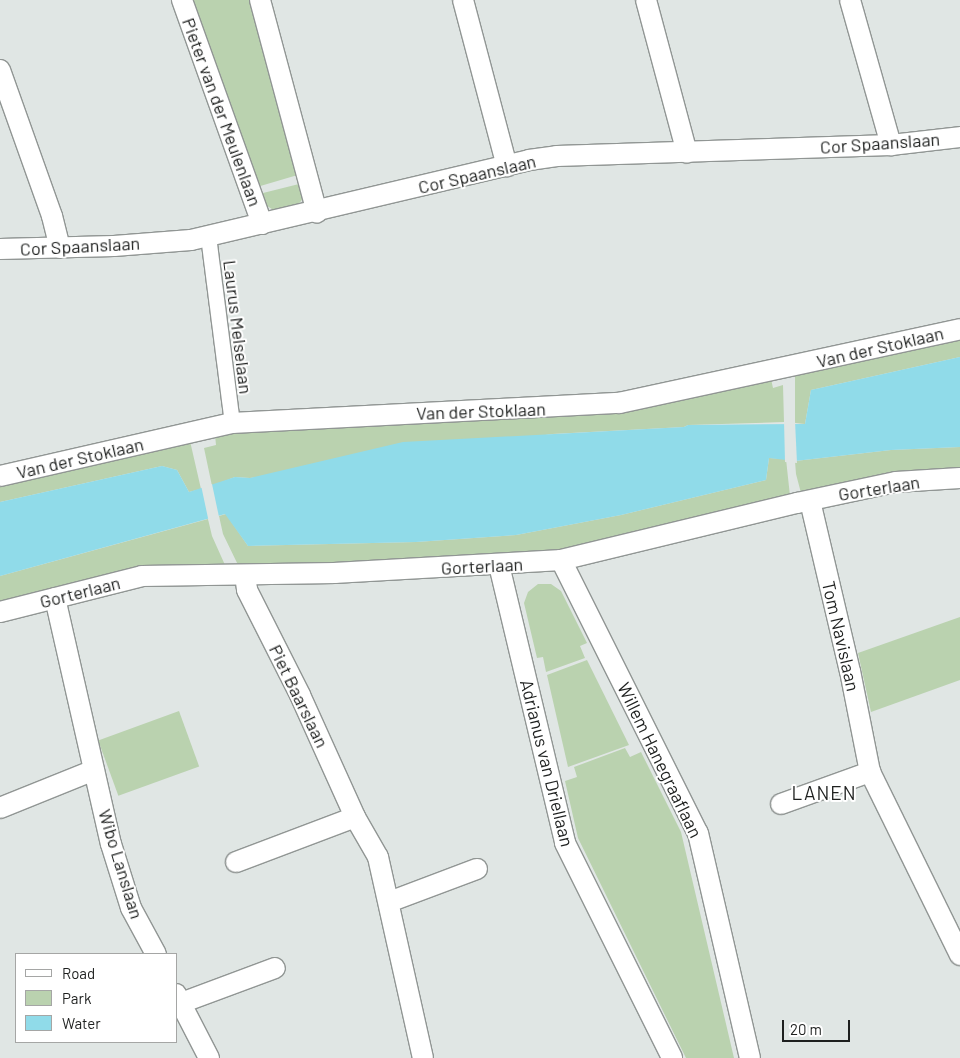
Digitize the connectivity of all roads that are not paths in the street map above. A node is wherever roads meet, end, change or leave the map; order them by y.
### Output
1 (182, 0) edge
2 (260, 0) edge
3 (462, 0) edge
4 (646, 0) edge
5 (850, 0) edge
6 (0, 70) edge
7 (960, 137) edge
8 (891, 145) junction
9 (687, 153) junction
10 (507, 166) junction
11 (317, 212) junction
12 (262, 224) junction
13 (208, 236) junction
14 (60, 248) junction
15 (0, 249) edge
16 (960, 329) edge
17 (232, 423) junction
18 (0, 476) edge
19 (960, 478) edge
20 (810, 501) junction
21 (561, 560) junction
22 (499, 566) junction
23 (245, 575) junction
24 (55, 598) junction
25 (0, 612) edge
26 (94, 770) junction
27 (870, 772) junction
28 (781, 804) dead end
29 (0, 808) edge
30 (355, 816) junction
31 (236, 862) dead end
32 (478, 869) dead end
33 (389, 902) junction
34 (155, 953) edge
35 (960, 955) edge
36 (275, 968) dead end
37 (179, 998) edge
38 (209, 1058) edge
39 (423, 1058) edge
40 (672, 1058) edge
41 (750, 1058) edge

1 - 12 street, Pieter van der Meulenlaan
2 - 11 street
3 - 10 street
4 - 9 street
5 - 8 street
6 - 14 street
7 - 8 street, Cor Spaanslaan
8 - 9 street, Cor Spaanslaan
9 - 10 street, Cor Spaanslaan
10 - 11 street, Cor Spaanslaan
11 - 12 street, Cor Spaanslaan
12 - 13 street, Cor Spaanslaan
13 - 14 street, Cor Spaanslaan
13 - 17 street, Laurus Melselaan
14 - 15 street, Cor Spaanslaan
16 - 17 street, Van der Stoklaan
17 - 18 street, Van der Stoklaan
19 - 20 street, Gorterlaan
20 - 21 street, Gorterlaan
20 - 27 street, Tom Navislaan
21 - 22 street, Gorterlaan
21 - 41 street, Willem Hanegraaflaan
22 - 23 street, Gorterlaan
22 - 40 street, Adrianus van Driellaan
23 - 24 street, Gorterlaan
23 - 30 street, Piet Baarslaan
24 - 25 street, Gorterlaan
24 - 26 street, Wibo Lanslaan
26 - 29 street
26 - 34 street, Wibo Lanslaan
27 - 28 street
27 - 35 street, Tom Navislaan
30 - 31 street
30 - 33 street, Piet Baarslaan
32 - 33 street
33 - 39 street, Piet Baarslaan
36 - 37 street
37 - 38 street

